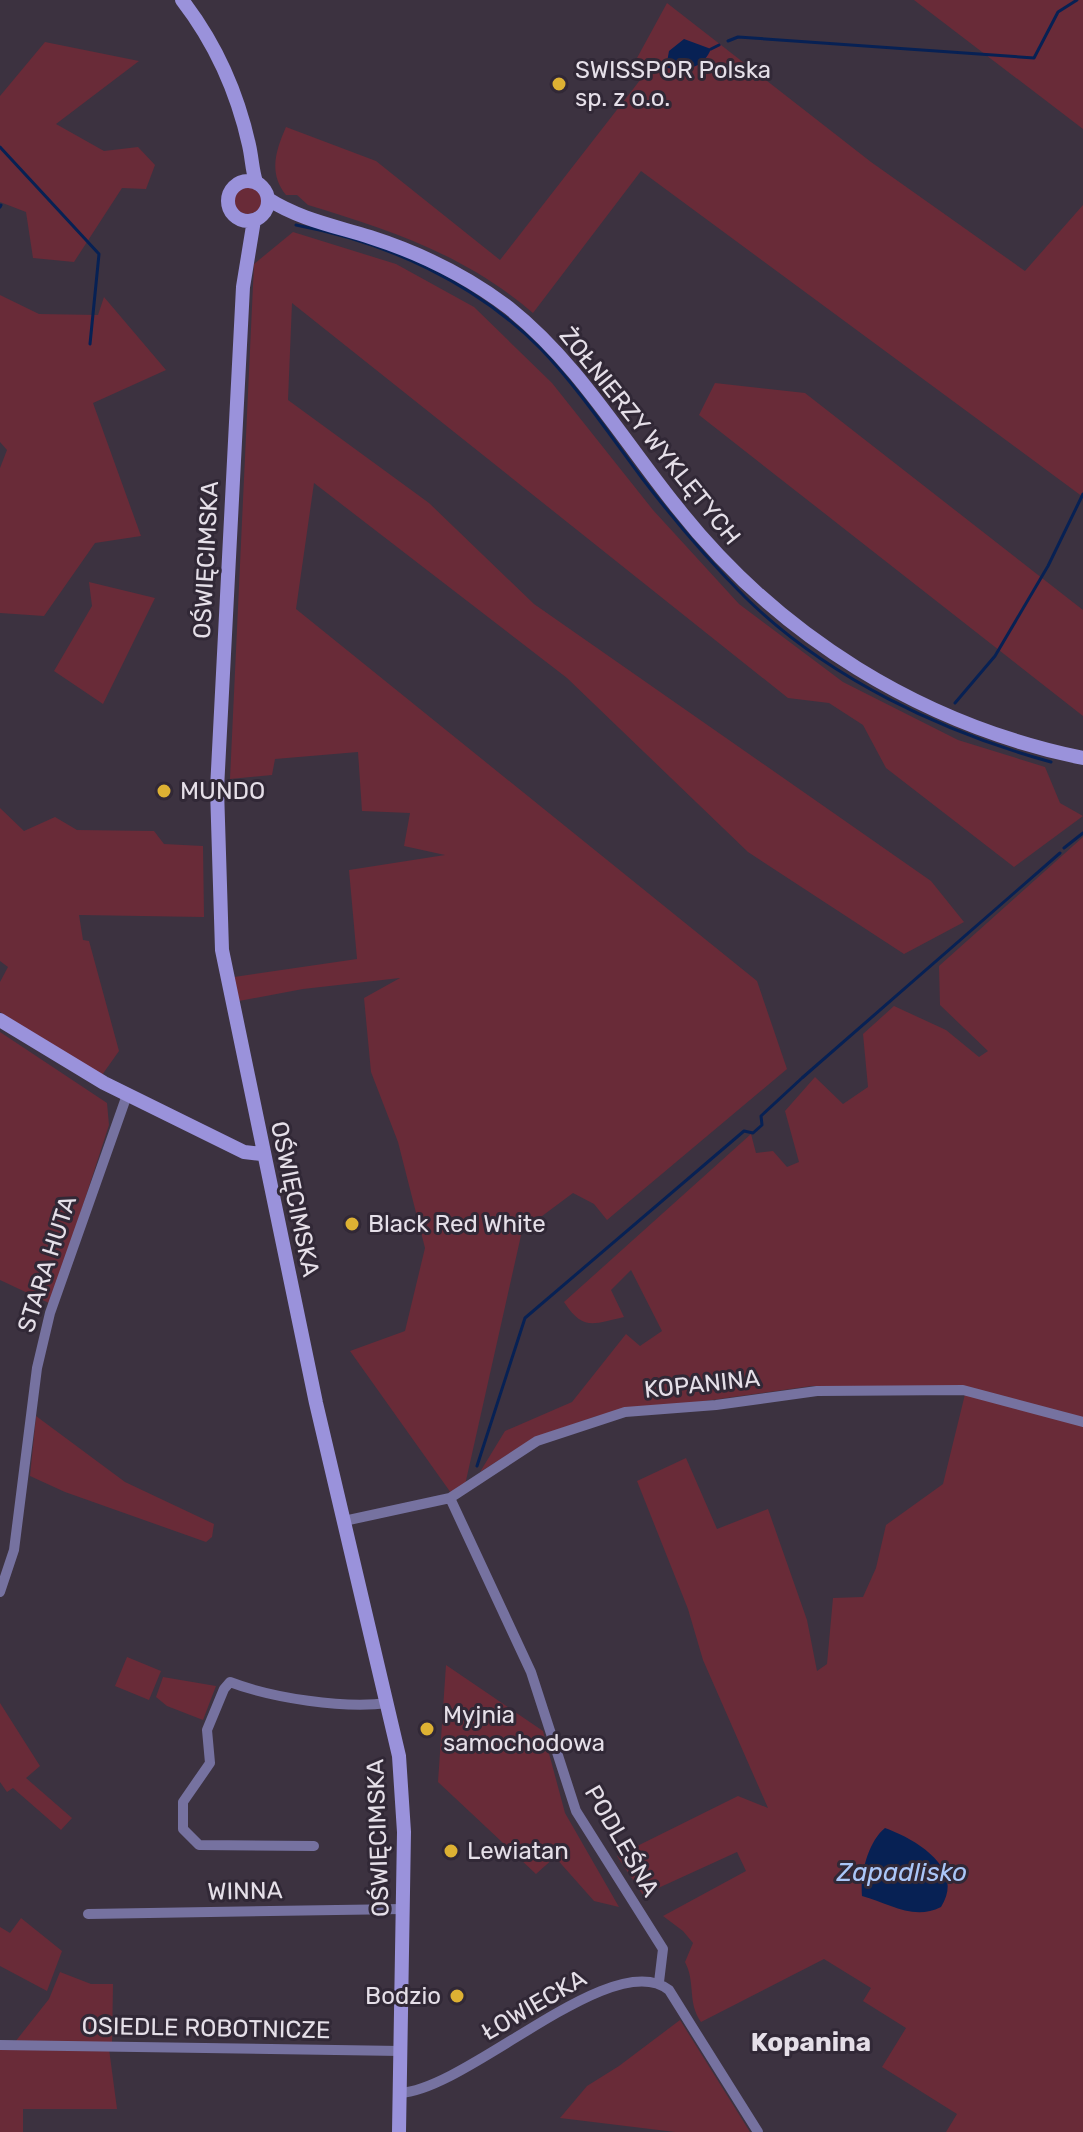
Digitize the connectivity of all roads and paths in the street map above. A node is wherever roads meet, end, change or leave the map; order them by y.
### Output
1 (182, 0) edge
2 (245, 135) junction
3 (241, 181) junction
4 (256, 182) junction
5 (268, 199) junction
6 (303, 217) junction
7 (252, 218) junction
8 (1083, 758) edge
9 (0, 1020) edge
10 (127, 1095) junction
11 (262, 1154) junction
12 (1083, 1422) edge
13 (450, 1498) junction
14 (344, 1521) junction
15 (0, 1592) edge
16 (388, 1703) junction
17 (314, 1846) dead end
18 (403, 1909) junction
19 (88, 1914) dead end
20 (659, 1982) junction
21 (6, 2045) edge
22 (401, 2051) junction
23 (400, 2093) junction
24 (399, 2132) edge
25 (758, 2132) edge

1 - 2 street
2 - 3 street
2 - 4 street
3 - 4 street
3 - 7 street
4 - 5 street
5 - 6 street, ŻOŁNIERZY WYKLĘTYCH
5 - 7 street
6 - 7 street, ŻOŁNIERZY WYKLĘTYCH
6 - 8 street, ŻOŁNIERZY WYKLĘTYCH
7 - 11 street, OŚWIĘCIMSKA
9 - 10 street
10 - 11 street
10 - 15 street, STARA HUTA
11 - 14 street, OŚWIĘCIMSKA
12 - 13 street, KOPANINA
13 - 14 street, KOPANINA
13 - 20 street, PODLEŚNA
14 - 16 street, OŚWIĘCIMSKA
16 - 17 street
16 - 18 street, OŚWIĘCIMSKA
18 - 19 street, WINNA
18 - 22 street, OŚWIĘCIMSKA
20 - 23 street, ŁOWIECKA
20 - 25 street
21 - 22 street, OSIEDLE ROBOTNICZE
22 - 23 street, OŚWIĘCIMSKA
23 - 24 street, OŚWIĘCIMSKA

